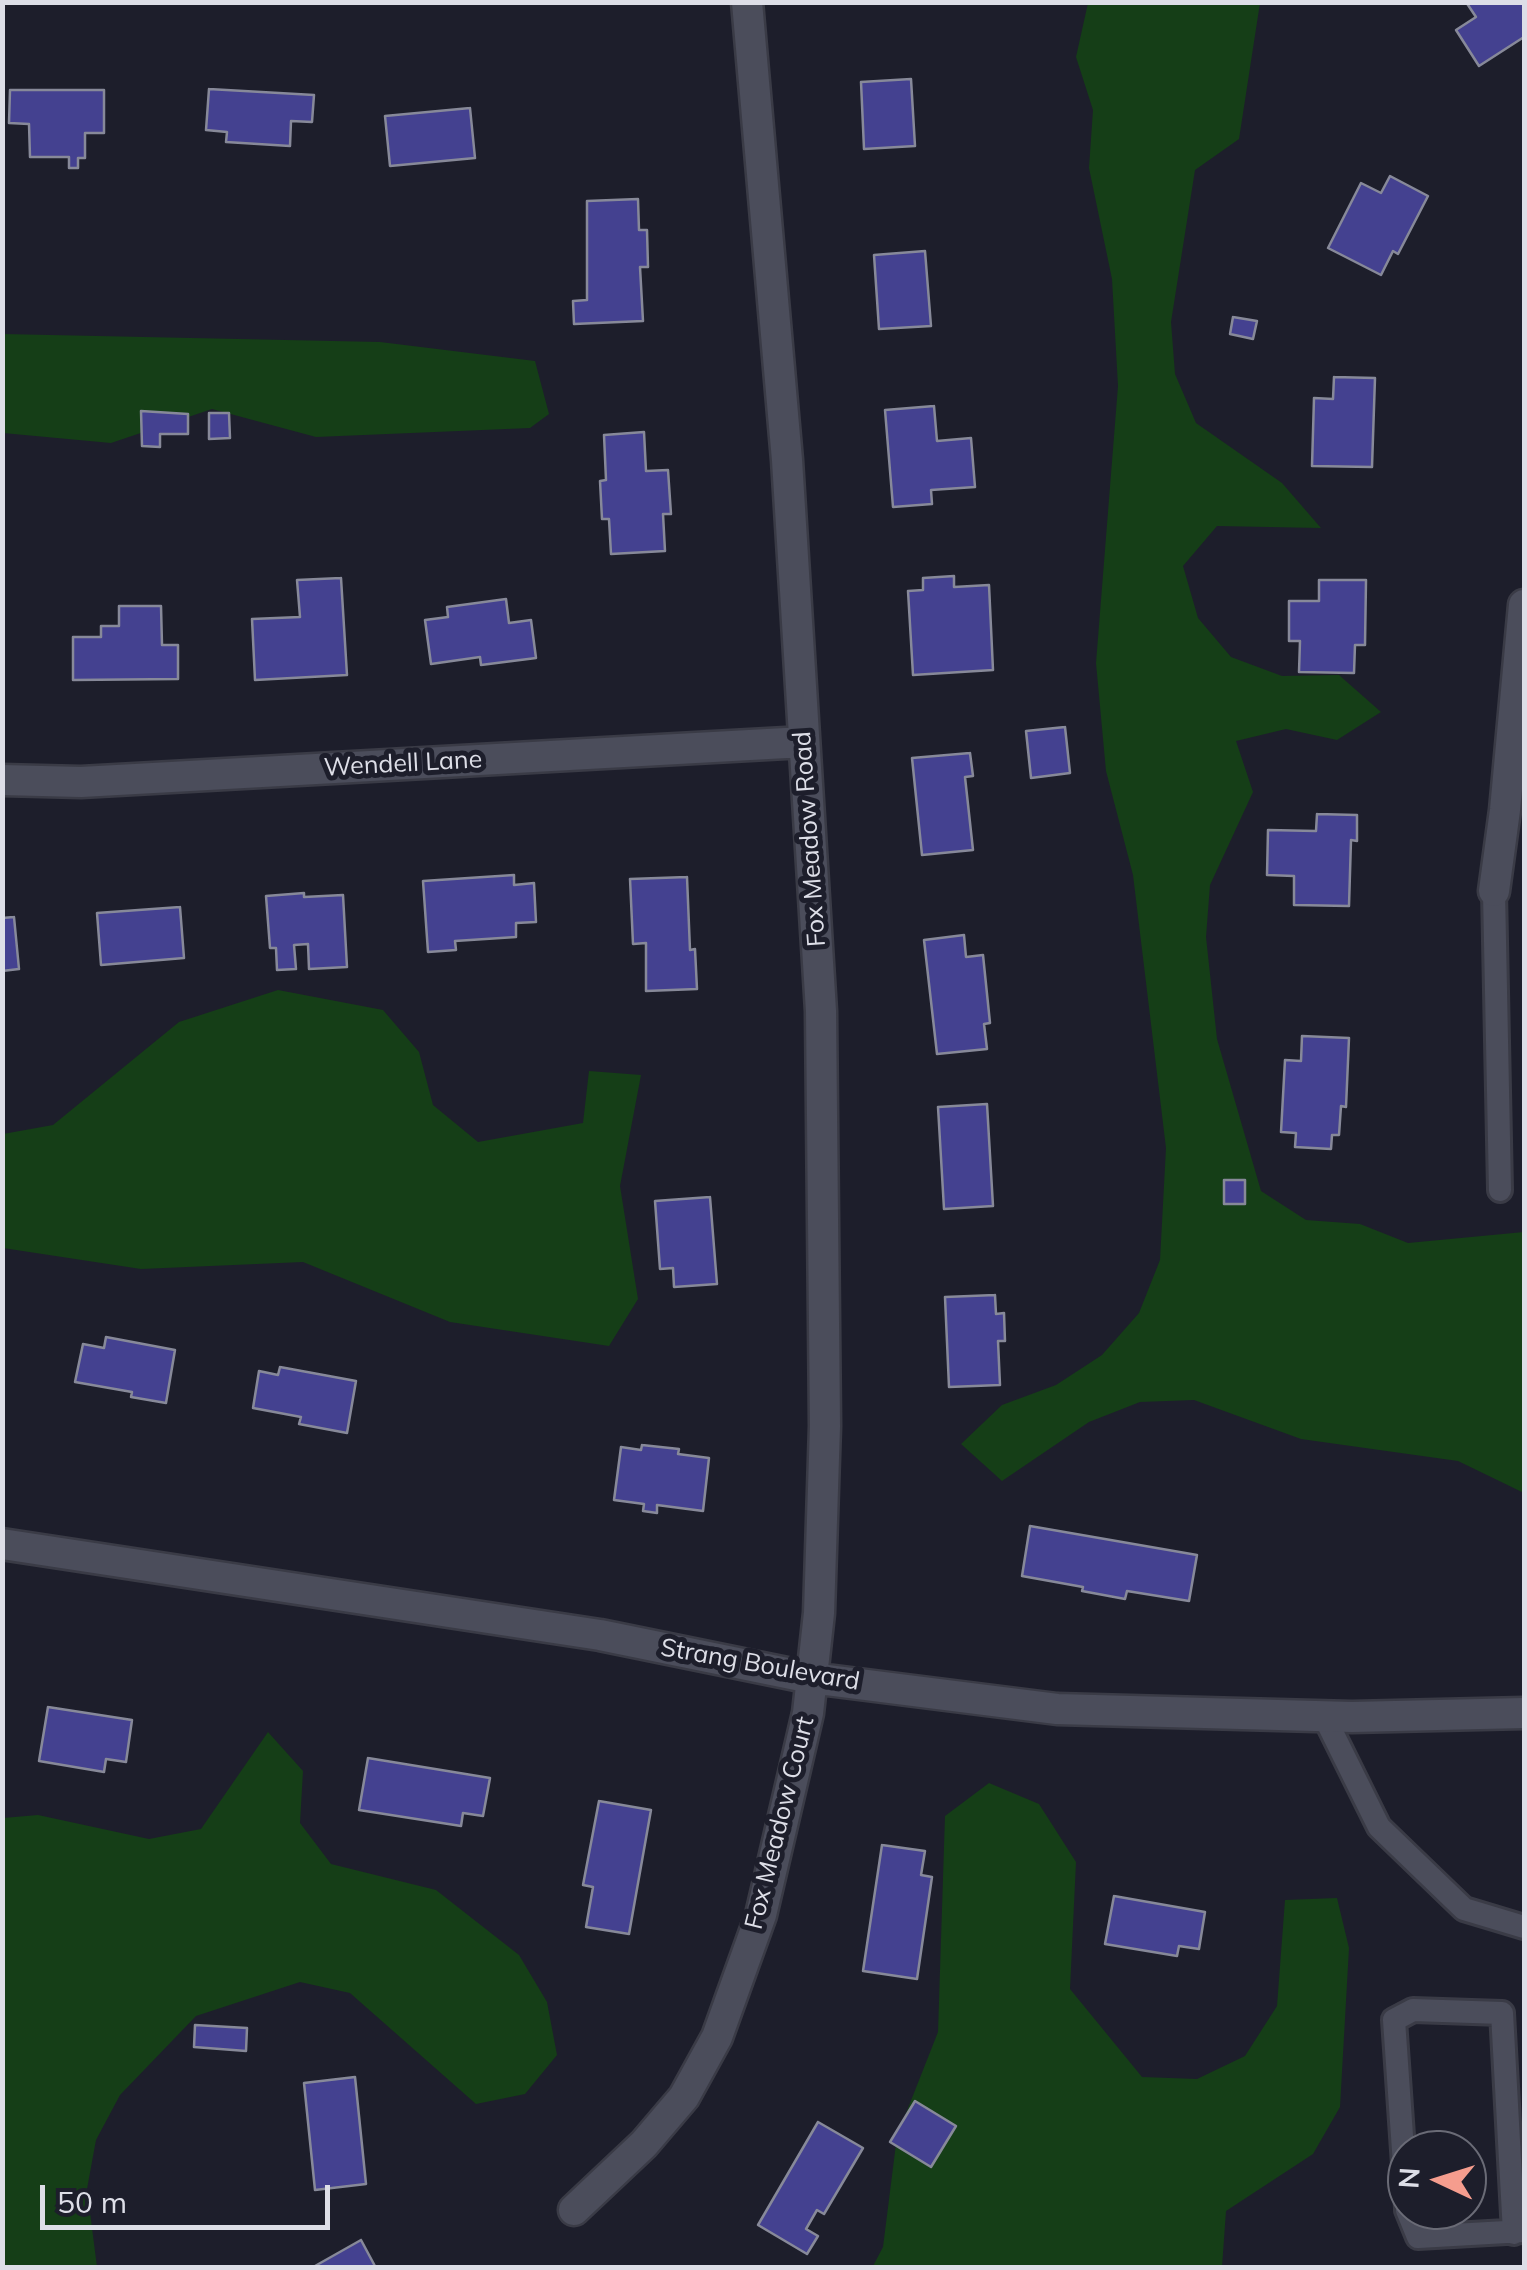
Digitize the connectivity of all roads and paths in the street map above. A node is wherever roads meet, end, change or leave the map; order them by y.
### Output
1 (747, 2) edge
2 (1524, 604) edge
3 (804, 742) junction
4 (2, 780) edge
5 (1515, 811) edge
6 (1494, 891) joint
7 (1500, 1190) dead end
8 (2, 1544) edge
9 (812, 1678) junction
10 (1524, 1712) edge
11 (1324, 1716) junction
12 (1524, 1927) edge
13 (1402, 2130) edge
14 (574, 2210) dead end
15 (1415, 2230) edge
16 (1519, 2232) edge

1 - 3 street, Fox Meadow Road
2 - 5 street
3 - 4 street, Wendell Lane
3 - 9 street, Fox Meadow Road
5 - 6 street
6 - 7 lane
8 - 9 street, Strang Boulevard
9 - 11 street, Strang Boulevard
9 - 14 street, Fox Meadow Court
10 - 11 street, Strang Boulevard
11 - 12 lane
13 - 16 lane
15 - 16 lane

